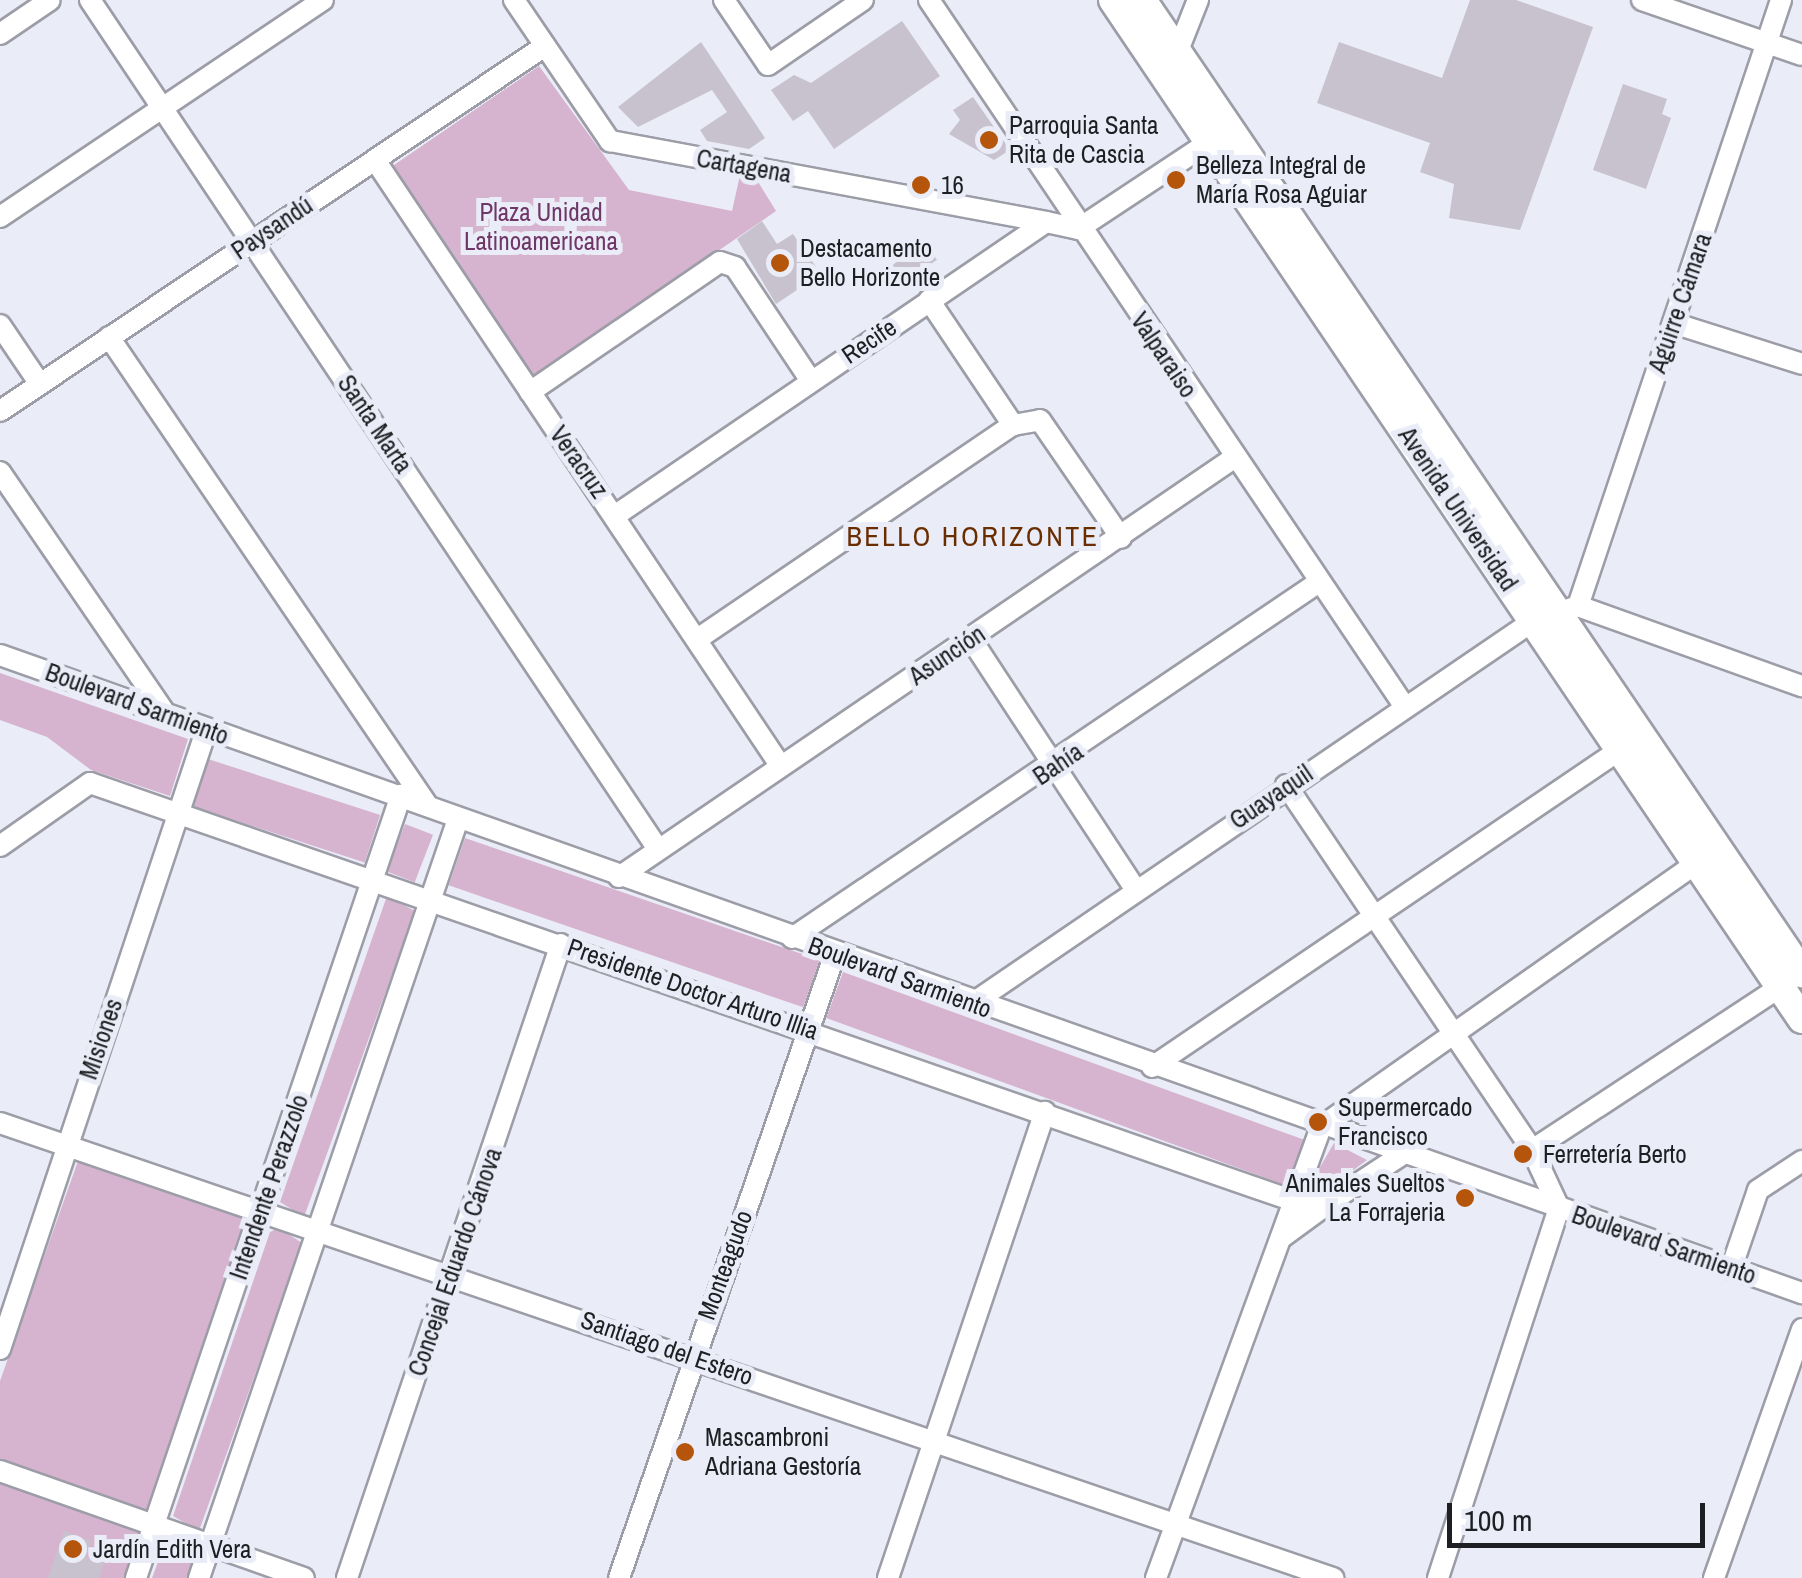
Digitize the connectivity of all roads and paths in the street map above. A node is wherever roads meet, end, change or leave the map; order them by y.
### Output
1 (50, 0) edge
2 (90, 0) edge
3 (323, 0) edge
4 (514, 0) edge
5 (724, 0) edge
6 (864, 0) edge
7 (928, 0) edge
8 (1113, 0) edge
9 (1142, 0) edge
10 (1198, 0) edge
11 (1642, 0) edge
12 (1781, 0) edge
13 (0, 34) edge
14 (1767, 42) junction
15 (545, 46) junction
16 (1802, 55) edge
17 (1170, 63) junction
18 (162, 108) junction
19 (1219, 136) junction
20 (374, 160) junction
21 (0, 217) edge
22 (1046, 222) junction
23 (1078, 229) junction
24 (252, 242) junction
25 (929, 300) junction
26 (1673, 323) junction
27 (0, 325) edge
28 (109, 337) junction
29 (1802, 364) edge
30 (811, 380) junction
31 (40, 384) junction
32 (530, 392) junction
33 (0, 411) edge
34 (1013, 425) junction
35 (1234, 458) junction
36 (0, 472) edge
37 (616, 515) junction
38 (1121, 538) junction
39 (1318, 582) junction
40 (1556, 614) junction
41 (699, 638) junction
42 (971, 640) junction
43 (0, 655) edge
44 (1802, 686) edge
45 (1405, 707) junction
46 (164, 710) junction
47 (206, 731) junction
48 (1621, 749) junction
49 (780, 766) junction
50 (1054, 767) junction
51 (1286, 785) junction
52 (401, 795) junction
53 (428, 806) junction
54 (177, 813) junction
55 (458, 819) junction
56 (0, 846) edge
57 (658, 849) junction
58 (1696, 862) junction
59 (619, 877) junction
60 (372, 883) junction
61 (1136, 890) junction
62 (428, 903) junction
63 (1374, 914) junction
64 (792, 938) junction
65 (562, 944) junction
66 (835, 954) junction
67 (1795, 977) edge
68 (973, 1003) junction
69 (1802, 1020) edge
70 (810, 1028) junction
71 (1455, 1031) junction
72 (1152, 1067) junction
73 (1045, 1112) junction
74 (0, 1123) edge
75 (1321, 1127) junction
76 (64, 1146) junction
77 (1532, 1150) junction
78 (1400, 1156) junction
79 (1802, 1160) edge
80 (1294, 1201) junction
81 (1330, 1202) junction
82 (262, 1208) junction
83 (1559, 1208) junction
84 (318, 1227) junction
85 (1281, 1238) junction
86 (1731, 1269) junction
87 (452, 1274) junction
88 (1802, 1294) edge
89 (1802, 1329) edge
90 (0, 1349) edge
91 (693, 1357) junction
92 (934, 1442) junction
93 (0, 1471) edge
94 (154, 1524) junction
95 (1175, 1524) junction
96 (210, 1546) junction
97 (136, 1578) edge
98 (199, 1578) edge
99 (304, 1578) edge
100 (347, 1578) edge
101 (619, 1578) edge
102 (888, 1578) edge
103 (1156, 1578) edge
104 (1333, 1578) edge
105 (1438, 1578) edge
106 (1714, 1578) edge

1 - 13 street
2 - 18 street, Santa Marta
3 - 18 street
4 - 15 street, Cartagena
5 - 6 street
7 - 23 street, Valparaiso
8 - 17 main road, Avenida Universidad
9 - 17 main road, Avenida Universidad
10 - 17 street
11 - 14 street
12 - 14 street, Aguirre Cámara
14 - 16 street
14 - 26 street, Aguirre Cámara
15 - 20 street, Paysandú
15 - 22 street, Cartagena
17 - 19 main road, Avenida Universidad
18 - 21 street
18 - 24 street, Santa Marta
19 - 23 street
19 - 40 main road, Avenida Universidad
20 - 24 street, Paysandú
20 - 32 street, Veracruz
22 - 23 street
22 - 25 street, Recife
23 - 35 street, Valparaiso
24 - 28 street, Paysandú
24 - 57 street, Santa Marta
25 - 30 street, Recife
25 - 34 street
26 - 29 street
26 - 40 street, Aguirre Cámara
27 - 31 street
28 - 31 street, Paysandú
28 - 53 street
30 - 32 street
30 - 37 street, Recife
31 - 33 street, Paysandú
32 - 37 street, Veracruz
34 - 38 street
34 - 41 street
35 - 38 street, Asunción
35 - 39 street, Valparaiso
36 - 46 street
37 - 41 street, Veracruz
38 - 42 street, Asunción
39 - 45 street, Valparaiso
39 - 50 street, Bahía
40 - 44 street
40 - 45 street, Guayaquil
40 - 48 main road, Avenida Universidad
40 - 67 main road, Avenida Universidad
41 - 49 street, Veracruz
42 - 49 street, Asunción
42 - 50 street
43 - 46 street, Boulevard Sarmiento
45 - 51 street, Guayaquil
46 - 47 street, Boulevard Sarmiento
47 - 52 street, Boulevard Sarmiento
47 - 54 street, Misiones
48 - 58 main road, Avenida Universidad
48 - 63 street
49 - 57 street, Asunción
50 - 61 street
50 - 64 street, Bahía
51 - 61 street, Guayaquil
51 - 63 street
52 - 53 street, Boulevard Sarmiento
52 - 60 street, Intendente Perazzolo
53 - 55 street, Boulevard Sarmiento
54 - 56 street, Presidente Doctor Arturo Illia
54 - 60 street, Presidente Doctor Arturo Illia
54 - 76 street, Misiones
55 - 59 street, Boulevard Sarmiento
55 - 62 street
57 - 59 street, Asunción
58 - 67 main road, Avenida Universidad
58 - 71 street
59 - 64 street, Boulevard Sarmiento
60 - 62 street, Presidente Doctor Arturo Illia
60 - 82 street, Intendente Perazzolo
61 - 68 street, Guayaquil
62 - 65 street, Presidente Doctor Arturo Illia
62 - 84 street
63 - 71 street
63 - 72 street
64 - 66 street, Boulevard Sarmiento
65 - 70 street, Presidente Doctor Arturo Illia
65 - 87 street, Concejal Eduardo Cánova
66 - 68 street, Boulevard Sarmiento
66 - 70 street, Monteagudo
67 - 69 main road, Avenida Universidad
67 - 77 street
68 - 72 street, Boulevard Sarmiento
70 - 73 street, Presidente Doctor Arturo Illia
70 - 91 street, Monteagudo
71 - 75 street
71 - 77 street
72 - 75 street, Boulevard Sarmiento
73 - 80 street, Presidente Doctor Arturo Illia
73 - 92 street
74 - 76 street, Santiago del Estero
75 - 78 street, Boulevard Sarmiento
75 - 80 street
76 - 82 street, Santiago del Estero
76 - 90 street, Misiones
77 - 83 street
78 - 81 street
78 - 83 street, Boulevard Sarmiento
79 - 86 street
80 - 81 street, Presidente Doctor Arturo Illia
80 - 85 street
81 - 85 street
82 - 84 street, Santiago del Estero
82 - 94 street, Intendente Perazzolo
83 - 86 street, Boulevard Sarmiento
83 - 105 street
84 - 87 street, Santiago del Estero
84 - 96 street
85 - 95 street
86 - 88 street, Boulevard Sarmiento
87 - 91 street, Santiago del Estero
87 - 100 street, Concejal Eduardo Cánova
89 - 106 street
91 - 92 street, Santiago del Estero
91 - 101 street, Monteagudo
92 - 95 street, Santiago del Estero
92 - 102 street
93 - 94 street
94 - 96 street
94 - 97 street, Intendente Perazzolo
95 - 103 street
95 - 104 street, Santiago del Estero
96 - 98 street
96 - 99 street

